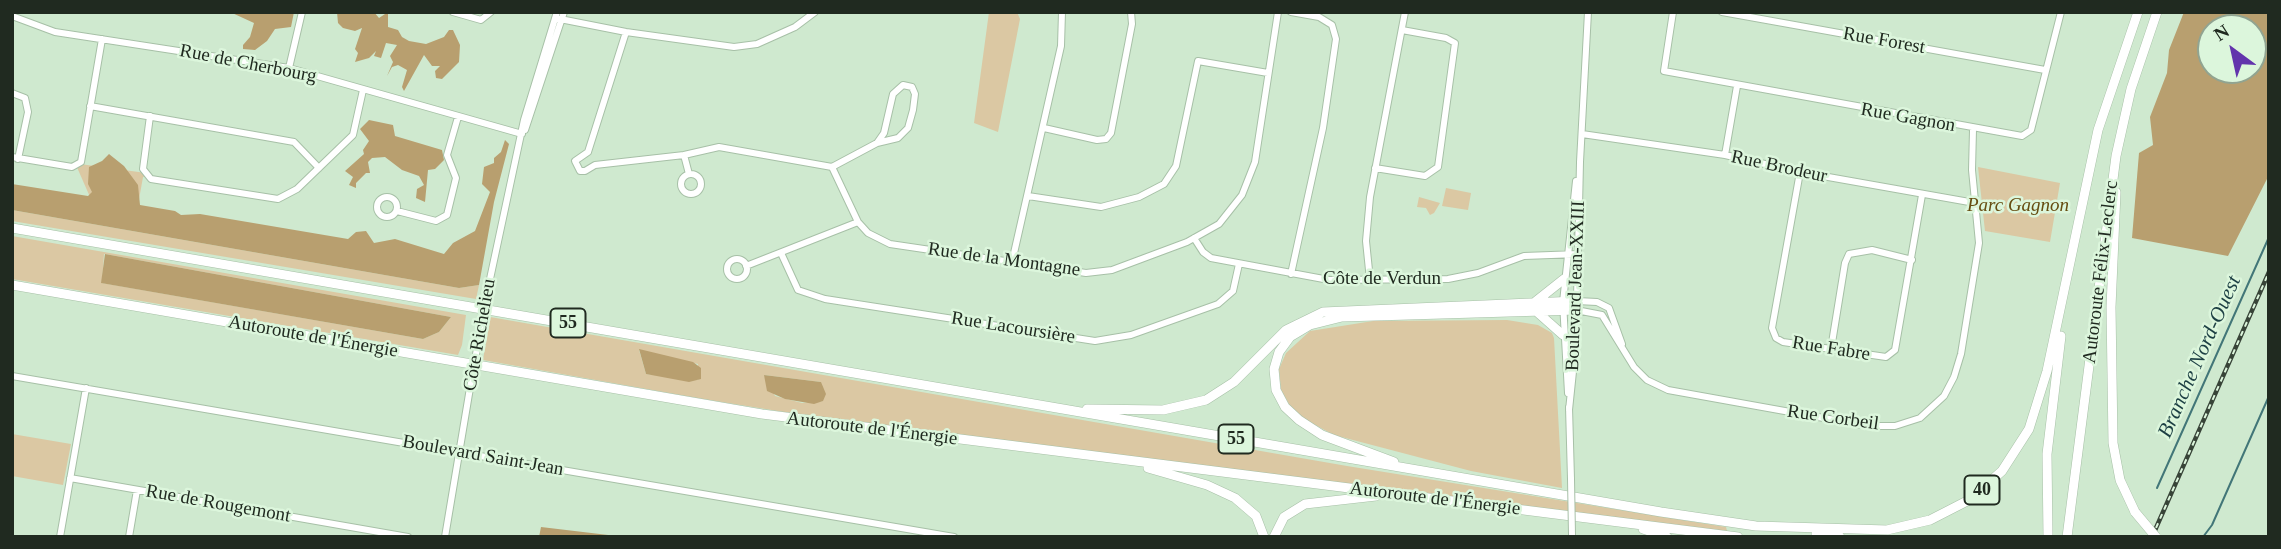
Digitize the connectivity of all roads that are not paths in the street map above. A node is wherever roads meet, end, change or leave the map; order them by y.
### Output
1 (302, 12) edge
2 (453, 12) edge
3 (491, 12) edge
4 (1062, 12) edge
5 (1131, 12) edge
6 (1278, 12) edge
7 (1292, 12) edge
8 (1405, 12) edge
9 (1588, 12) edge
10 (1673, 12) edge
11 (1723, 12) edge
12 (2061, 12) edge
13 (2137, 12) edge
14 (2157, 12) edge
15 (814, 13) edge
16 (559, 15) edge
17 (12, 16) edge
18 (1402, 30) junction
19 (626, 32) junction
20 (102, 39) junction
21 (289, 68) junction
22 (2045, 70) junction
23 (1268, 73) junction
24 (1737, 86) junction
25 (363, 90) junction
26 (12, 93) edge
27 (90, 106) junction
28 (150, 116) junction
29 (458, 117) junction
30 (1044, 128) junction
31 (1973, 130) junction
32 (522, 134) junction
33 (1582, 134) junction
34 (2119, 138) junction
35 (877, 143) junction
36 (588, 152) junction
37 (684, 155) junction
38 (1725, 155) junction
39 (15, 158) edge
40 (1580, 162) junction
41 (595, 165) junction
42 (832, 167) junction
43 (319, 168) junction
44 (1375, 168) junction
45 (1800, 172) junction
46 (689, 174) dead end
47 (1922, 195) junction
48 (1028, 196) junction
49 (1975, 203) junction
50 (397, 211) dead end
51 (858, 222) junction
52 (12, 228) edge
53 (1194, 238) junction
54 (781, 253) junction
55 (1566, 254) junction
56 (1578, 254) junction
57 (1912, 260) junction
58 (1012, 262) junction
59 (1239, 264) junction
60 (746, 266) dead end
61 (1291, 274) junction
62 (1564, 279) junction
63 (1370, 280) junction
64 (12, 285) edge
65 (2066, 289) junction
66 (1536, 306) junction
67 (1562, 306) junction
68 (1577, 306) junction
69 (1563, 335) junction
70 (1831, 349) junction
71 (12, 376) edge
72 (86, 388) junction
73 (2086, 391) junction
74 (1060, 408) junction
75 (1569, 410) junction
76 (459, 452) junction
77 (1122, 460) junction
78 (1412, 469) junction
79 (70, 478) junction
80 (137, 490) junction
81 (1392, 494) junction
82 (1625, 523) junction
83 (1756, 526) junction
84 (374, 534) edge
85 (1572, 536) edge
86 (60, 537) edge
87 (129, 537) edge
88 (408, 537) edge
89 (445, 537) edge
90 (954, 537) edge
91 (1264, 537) edge
92 (1274, 537) edge
93 (1667, 537) edge
94 (1738, 537) edge
95 (1840, 537) edge
96 (2048, 537) edge
97 (2067, 537) edge
98 (2073, 537) edge
99 (2155, 537) edge

1 - 21 street
2 - 3 street
4 - 30 street
5 - 30 street
6 - 23 street, Rue de la Montagne
7 - 61 street
8 - 18 street
9 - 33 street, Boulevard Jean-XXIII
10 - 24 street, Rue Gagnon
11 - 22 street, Rue Forest
12 - 22 street, Rue Gagnon
13 - 65 highway, Autoroute Félix-Leclerc / 40
14 - 34 highway, Autoroute Félix-Leclerc
15 - 19 street
16 - 19 street
16 - 32 street, Côte Richelieu
17 - 20 street, Rue de Cherbourg
18 - 44 street
18 - 44 street
19 - 36 street
20 - 21 street, Rue de Cherbourg
20 - 27 street
21 - 25 street, Rue de Cherbourg
22 - 31 street, Rue Gagnon
23 - 48 street
23 - 53 street, Rue de la Montagne
24 - 31 street, Rue Gagnon
24 - 38 street
25 - 29 street, Rue de Cherbourg
25 - 43 street
26 - 39 street
27 - 28 street
27 - 39 street
28 - 43 street
28 - 43 street
29 - 32 street, Rue de Cherbourg
29 - 50 street
30 - 48 street
31 - 49 street, Rue Corbeil
32 - 76 street, Côte Richelieu, bridge
33 - 38 street, Rue Brodeur
33 - 40 street, Boulevard Jean-XXIII
34 - 73 highway, Autoroute Félix-Leclerc
34 - 99 highway, bridge
35 - 35 street
35 - 42 street
36 - 41 street
36 - 41 street
37 - 41 street
37 - 42 street
37 - 46 street
38 - 45 street, Rue Brodeur
40 - 55 street, Boulevard Jean-XXIII
40 - 56 street, Boulevard Jean-XXIII
42 - 51 street, Rue de la Montagne
44 - 63 street
45 - 47 street, Rue Brodeur
45 - 70 street, Rue Fabre
47 - 49 street, Rue Brodeur
47 - 57 street, Rue Fabre
48 - 58 street
49 - 68 street, Rue Corbeil
51 - 54 street
51 - 58 street, Rue de la Montagne
52 - 74 highway, Autoroute de l'Énergie / 55
53 - 58 street, Rue de la Montagne
53 - 59 street, Côte de Verdun
54 - 59 street, Rue Lacoursière
54 - 60 street
55 - 56 street, Côte de Verdun
55 - 62 street, Boulevard Jean-XXIII
55 - 63 street, Côte de Verdun
56 - 68 street, Boulevard Jean-XXIII
57 - 70 street, Rue Fabre
57 - 70 street
59 - 61 street, Côte de Verdun
61 - 63 street, Côte de Verdun
62 - 66 highway
62 - 67 street, Boulevard Jean-XXIII
64 - 77 highway, Autoroute de l'Énergie / 55
65 - 83 highway, Autoroute Félix-Leclerc / 40
65 - 96 highway
66 - 67 highway
66 - 69 highway
66 - 74 highway
66 - 78 highway
67 - 68 highway
67 - 69 street, Boulevard Jean-XXIII
68 - 75 street, Boulevard Jean-XXIII
69 - 75 street, Boulevard Jean-XXIII
71 - 72 street, Boulevard Saint-Jean
72 - 76 street, Boulevard Saint-Jean
72 - 79 street
73 - 97 highway, Autoroute Félix-Leclerc
73 - 98 highway
74 - 78 highway, Autoroute de l'Énergie / 55
75 - 85 street, Boulevard Jean-XXIII, bridge
76 - 89 street, Côte Richelieu
76 - 90 street, Boulevard Saint-Jean
77 - 81 highway, Autoroute de l'Énergie / 55
77 - 91 highway
78 - 83 highway, Autoroute Félix-Leclerc / 55
79 - 80 street, Rue de Rougemont
79 - 86 street
80 - 84 street, Rue de Rougemont
80 - 87 street
81 - 82 highway, Autoroute de l'Énergie / 55
81 - 92 highway
82 - 93 highway
82 - 94 highway, Autoroute de l'Énergie / 55
83 - 95 highway, 55
84 - 88 street, Rue de Rougemont

